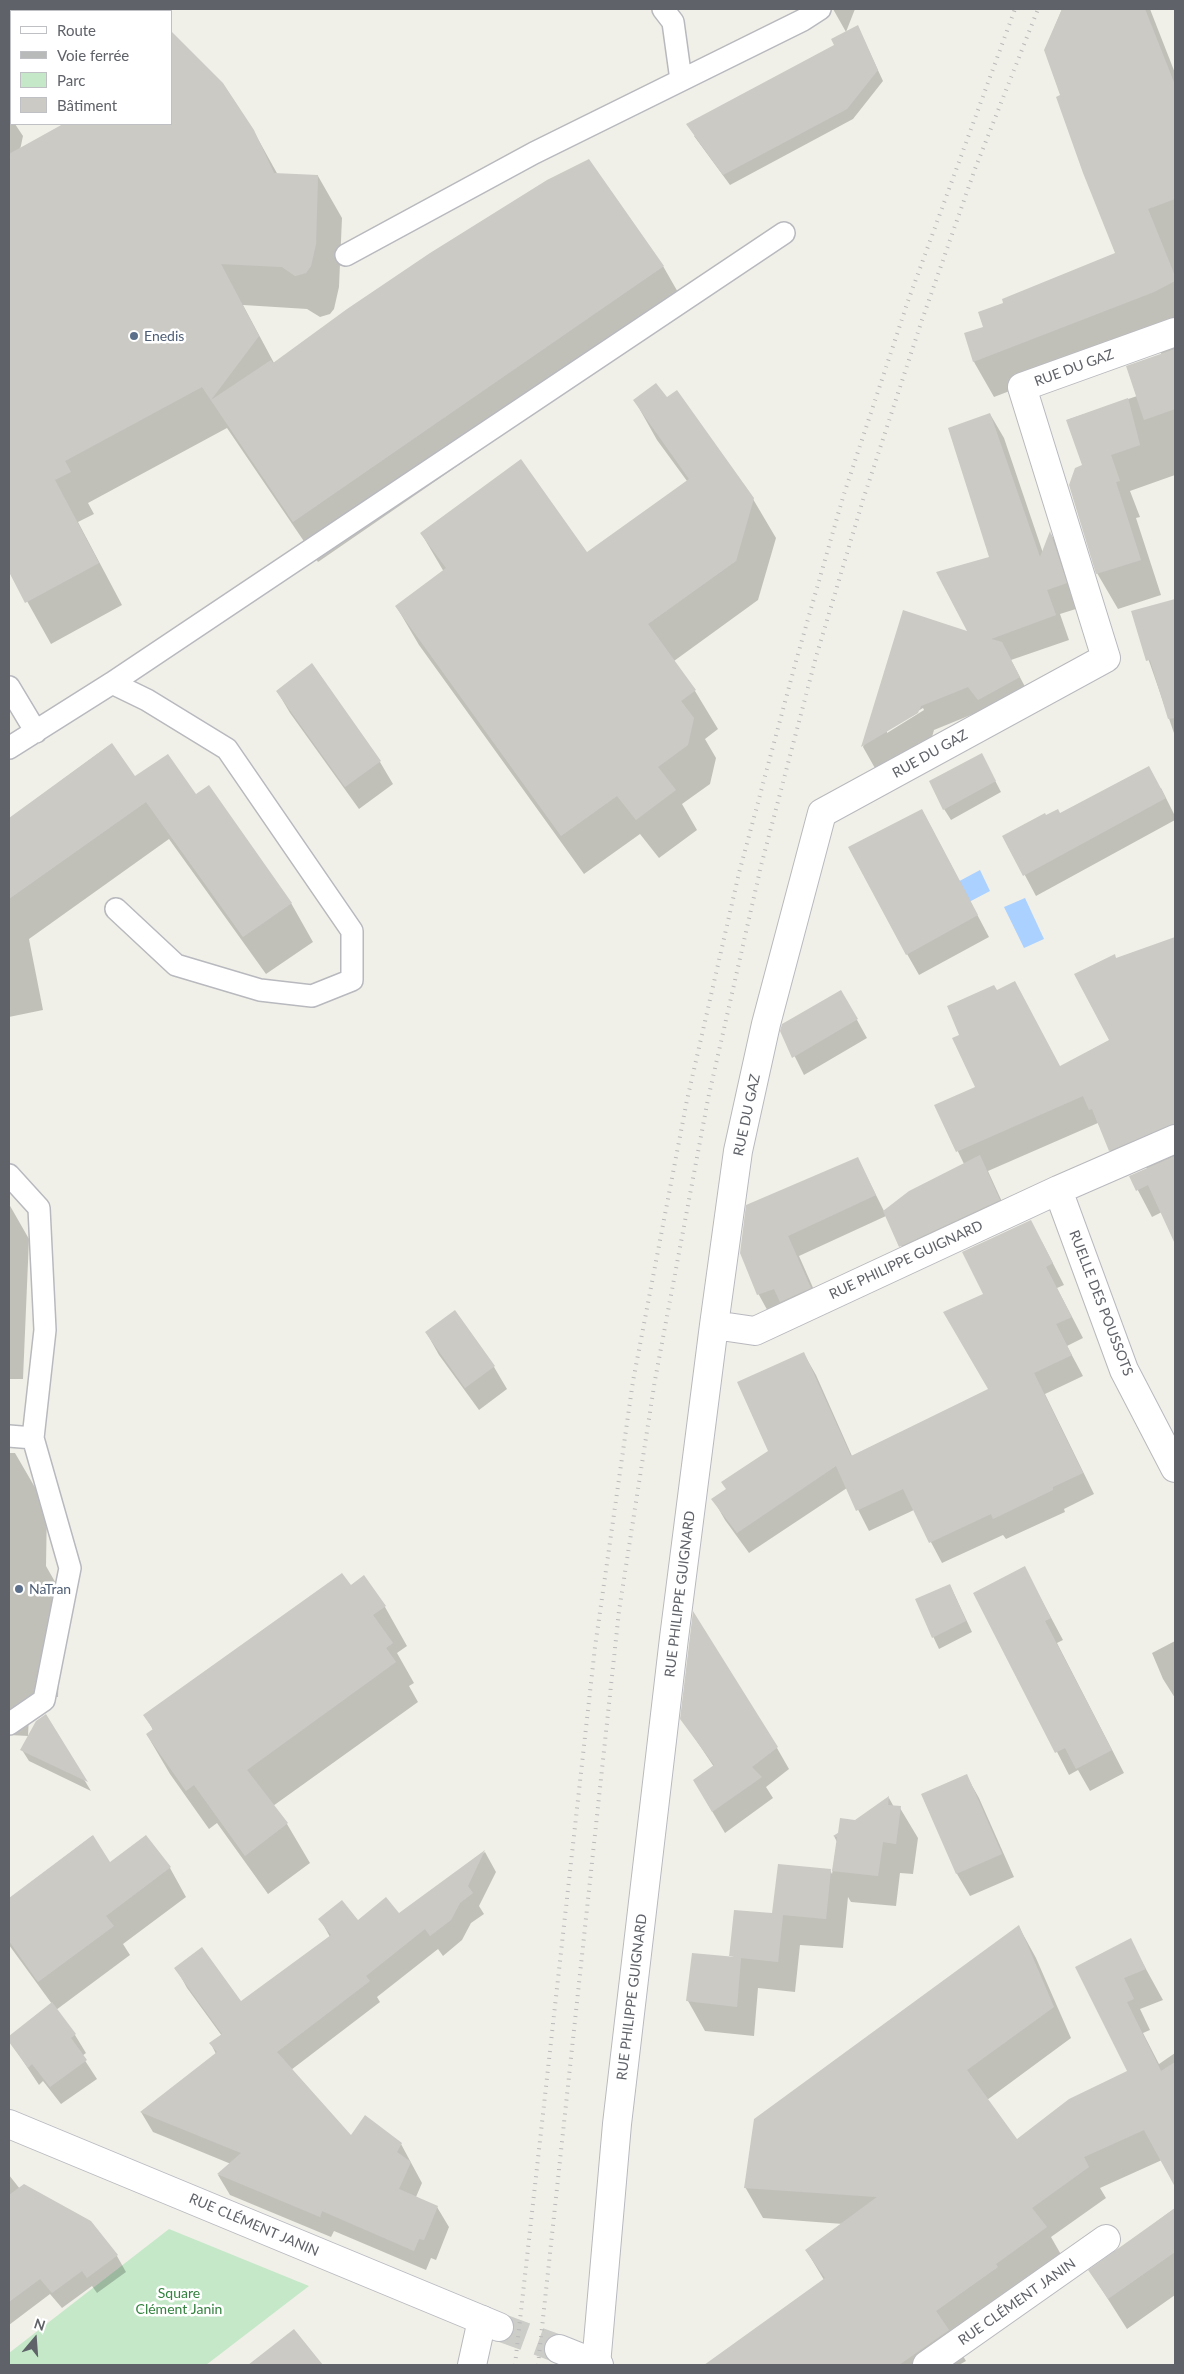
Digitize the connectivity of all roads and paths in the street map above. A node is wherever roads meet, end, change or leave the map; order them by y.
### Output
1 (663, 9) edge
2 (820, 9) edge
3 (681, 80) junction
4 (784, 233) dead end
5 (346, 255) dead end
6 (1175, 332) edge
7 (112, 683) junction
8 (9, 687) edge
9 (36, 732) junction
10 (9, 748) edge
11 (116, 909) dead end
12 (1175, 1139) edge
13 (9, 1174) edge
14 (1058, 1190) junction
15 (714, 1325) junction
16 (9, 1436) edge
17 (33, 1438) junction
18 (1175, 1468) edge
19 (9, 1724) edge
20 (9, 2124) edge
21 (1106, 2239) dead end
22 (559, 2349) tunnel mouth
23 (472, 2365) edge
24 (597, 2365) edge
25 (927, 2365) edge

1 - 3 lane
2 - 3 lane
3 - 5 lane
4 - 7 lane
6 - 15 street, RUE DU GAZ
7 - 9 lane
7 - 11 lane
8 - 9 lane
9 - 10 lane
12 - 14 street, RUE PHILIPPE GUIGNARD
13 - 17 lane
14 - 15 street, RUE PHILIPPE GUIGNARD
14 - 18 street, RUELLE DES POUSSOTS
15 - 24 street, RUE PHILIPPE GUIGNARD
16 - 17 lane
17 - 19 lane
20 - 23 street, RUE CLÉMENT JANIN
21 - 25 street, RUE CLÉMENT JANIN
22 - 24 street

